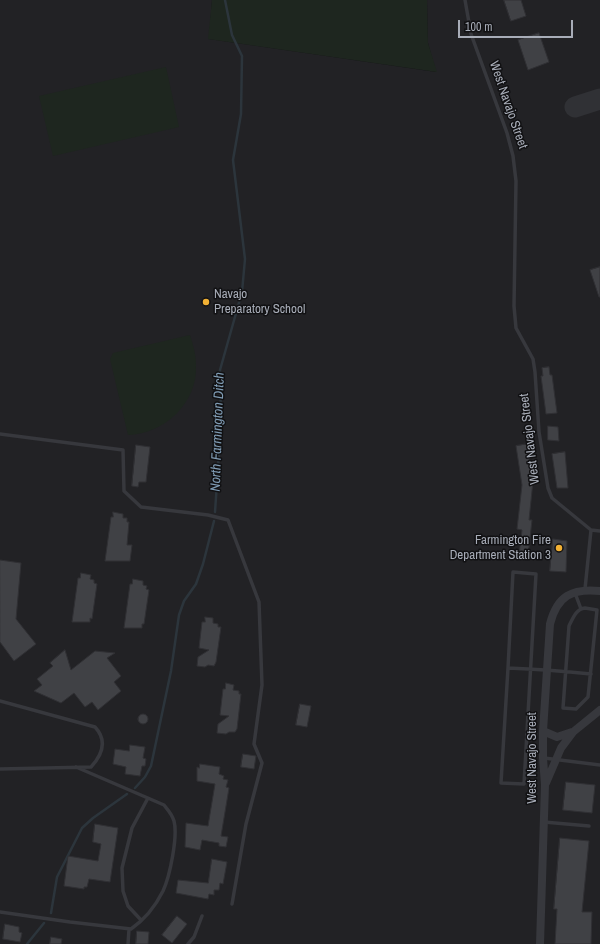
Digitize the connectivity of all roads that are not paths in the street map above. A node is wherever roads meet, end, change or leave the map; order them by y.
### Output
1 (465, 0) edge
2 (0, 434) edge
3 (591, 530) junction
4 (600, 531) edge
5 (585, 589) junction
6 (600, 591) edge
7 (574, 592) junction
8 (581, 609) junction
9 (508, 668) junction
10 (531, 669) junction
11 (547, 670) junction
12 (566, 672) junction
13 (591, 674) junction
14 (0, 701) edge
15 (599, 712) edge
16 (543, 731) junction
17 (573, 732) junction
18 (543, 758) junction
19 (555, 760) junction
20 (600, 765) edge
21 (76, 767) junction
22 (0, 769) edge
23 (545, 785) junction
24 (148, 798) junction
25 (544, 822) junction
26 (589, 826) dead end
27 (232, 904) dead end
28 (0, 912) edge
29 (202, 916) dead end
30 (141, 920) junction
31 (129, 929) junction
32 (128, 944) edge
33 (188, 944) edge
34 (540, 944) edge

1 - 3 lane, West Navajo Street
2 - 27 lane
3 - 4 lane
3 - 5 lane
5 - 6 street
5 - 7 street, West Navajo Street
7 - 8 lane
7 - 11 street, West Navajo Street
8 - 12 lane
8 - 13 lane
9 - 10 lane
9 - 10 lane
9 - 10 lane
10 - 11 lane
11 - 12 lane
11 - 16 street, West Navajo Street
12 - 13 lane
12 - 13 lane
14 - 21 lane
15 - 17 street
16 - 17 street
16 - 18 street, West Navajo Street
17 - 19 street
18 - 19 lane
18 - 23 street, West Navajo Street
19 - 20 lane
19 - 23 street
21 - 22 lane
21 - 24 lane
23 - 25 street, West Navajo Street
24 - 30 lane
24 - 30 lane
25 - 26 lane
25 - 34 street, West Navajo Street
28 - 31 lane
29 - 33 lane
30 - 31 lane
31 - 32 lane

